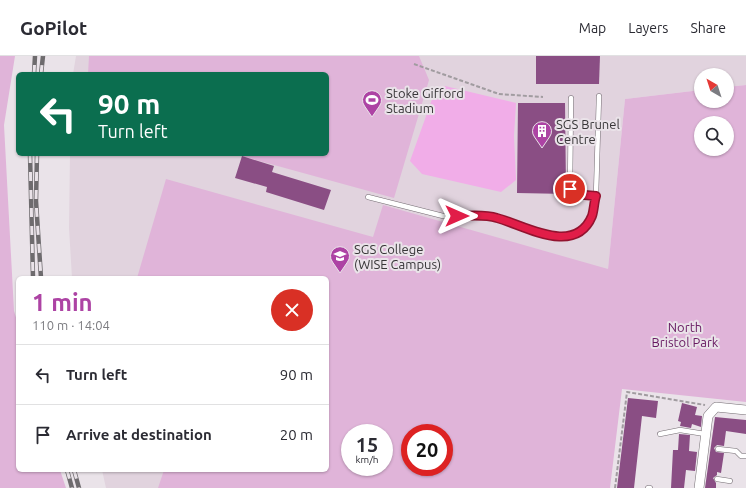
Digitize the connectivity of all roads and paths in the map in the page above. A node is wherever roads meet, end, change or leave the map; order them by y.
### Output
1 (414, 64) dead end
2 (599, 96) dead end
3 (543, 97) dead end
4 (571, 98) dead end
5 (596, 196) junction
6 (368, 197) dead end
7 (716, 407) junction
8 (746, 410) edge
9 (660, 434) dead end
10 (705, 434) junction
11 (718, 449) dead end
12 (746, 456) edge
13 (716, 479) dead end
14 (730, 481) dead end
15 (615, 488) edge
16 (699, 488) edge

1 - 3 path
2 - 5 lane
4 - 5 lane
5 - 6 lane
7 - 8 street
7 - 10 street
7 - 15 path
9 - 10 lane
10 - 16 street
11 - 12 lane
13 - 14 lane

